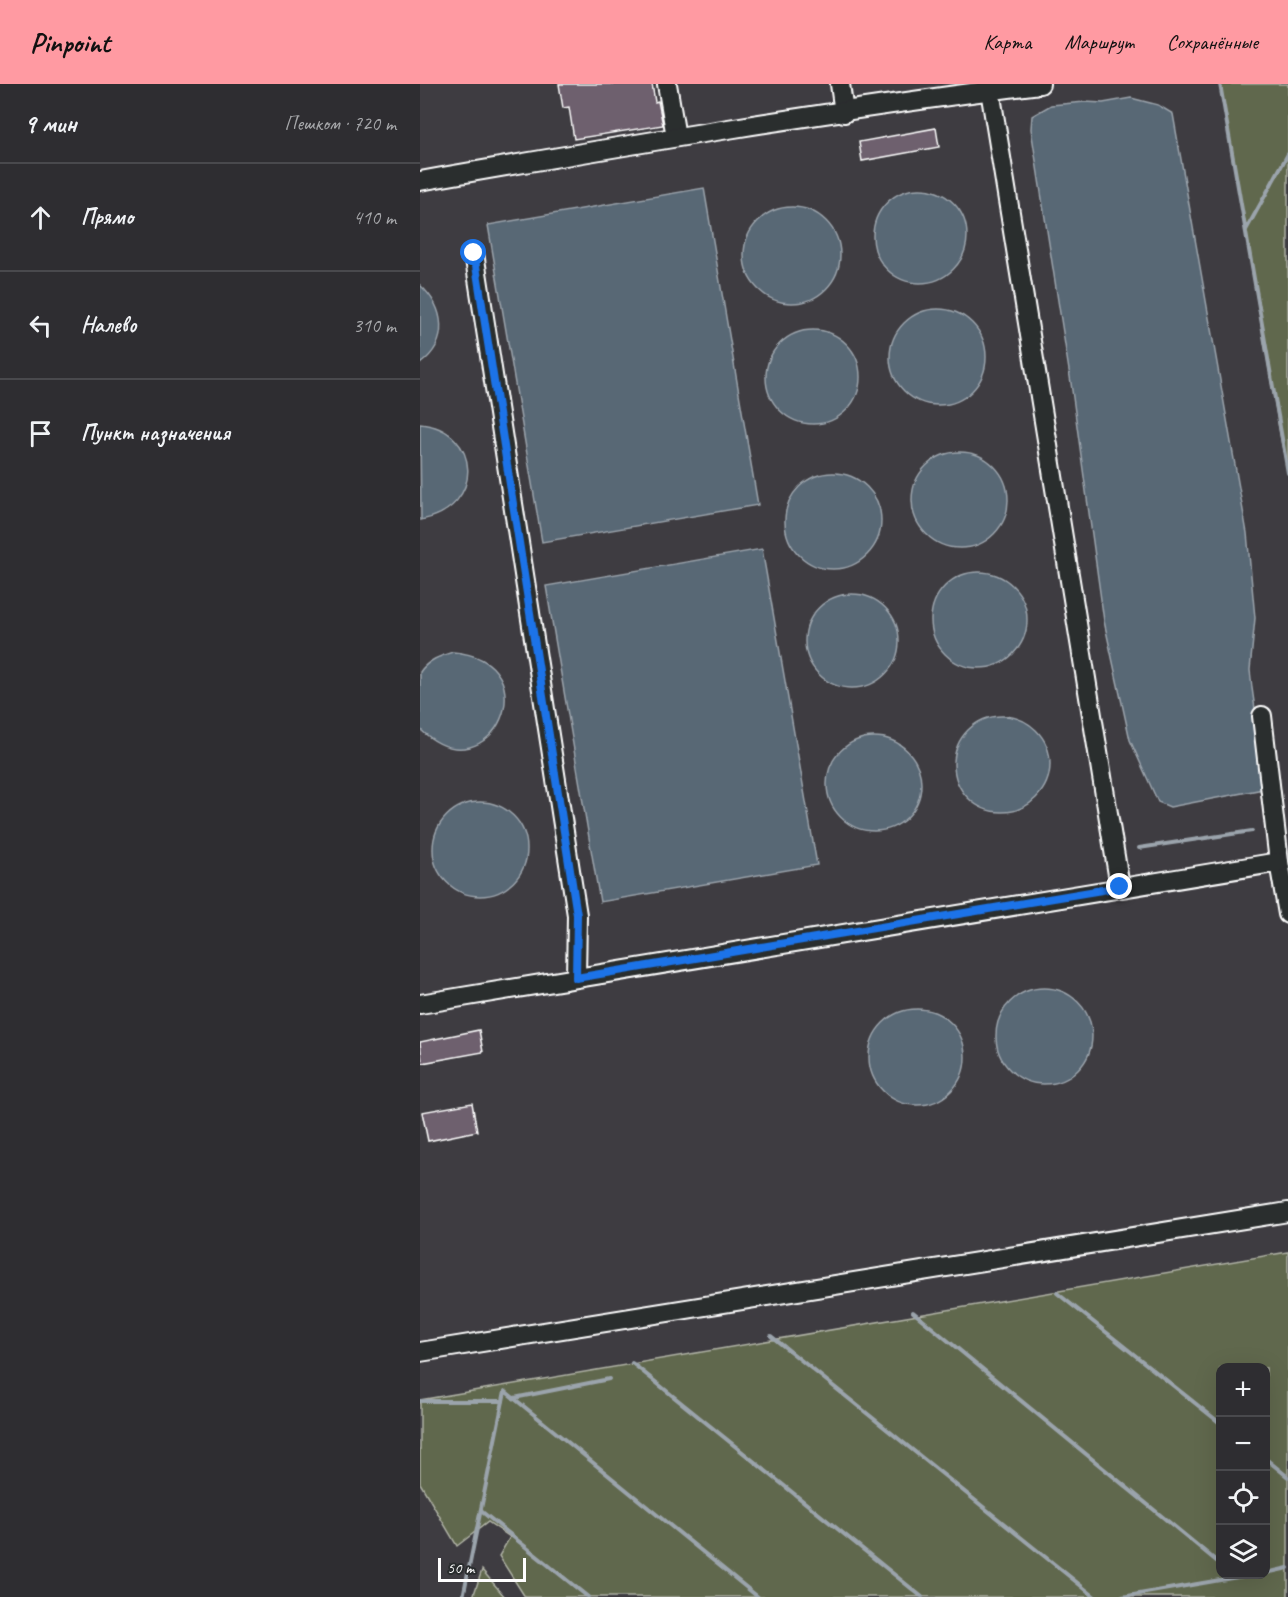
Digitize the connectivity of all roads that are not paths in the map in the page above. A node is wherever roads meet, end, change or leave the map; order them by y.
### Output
1 (667, 84) edge
2 (840, 84) edge
3 (1040, 84) edge
4 (962, 89) edge
5 (990, 90) junction
6 (844, 113) junction
7 (676, 137) junction
8 (420, 181) edge
9 (474, 253) dead end
10 (1262, 716) dead end
11 (1279, 862) junction
12 (1120, 887) junction
13 (1288, 914) edge
14 (576, 978) junction
15 (420, 1004) edge
16 (1288, 1212) edge
17 (420, 1352) edge

1 - 7 lane
2 - 6 lane
3 - 5 lane
4 - 5 lane
4 - 6 lane
5 - 12 lane
6 - 7 lane
7 - 8 lane
9 - 14 lane
10 - 11 lane
11 - 12 lane
11 - 13 lane
12 - 14 lane
14 - 15 lane
16 - 17 lane

